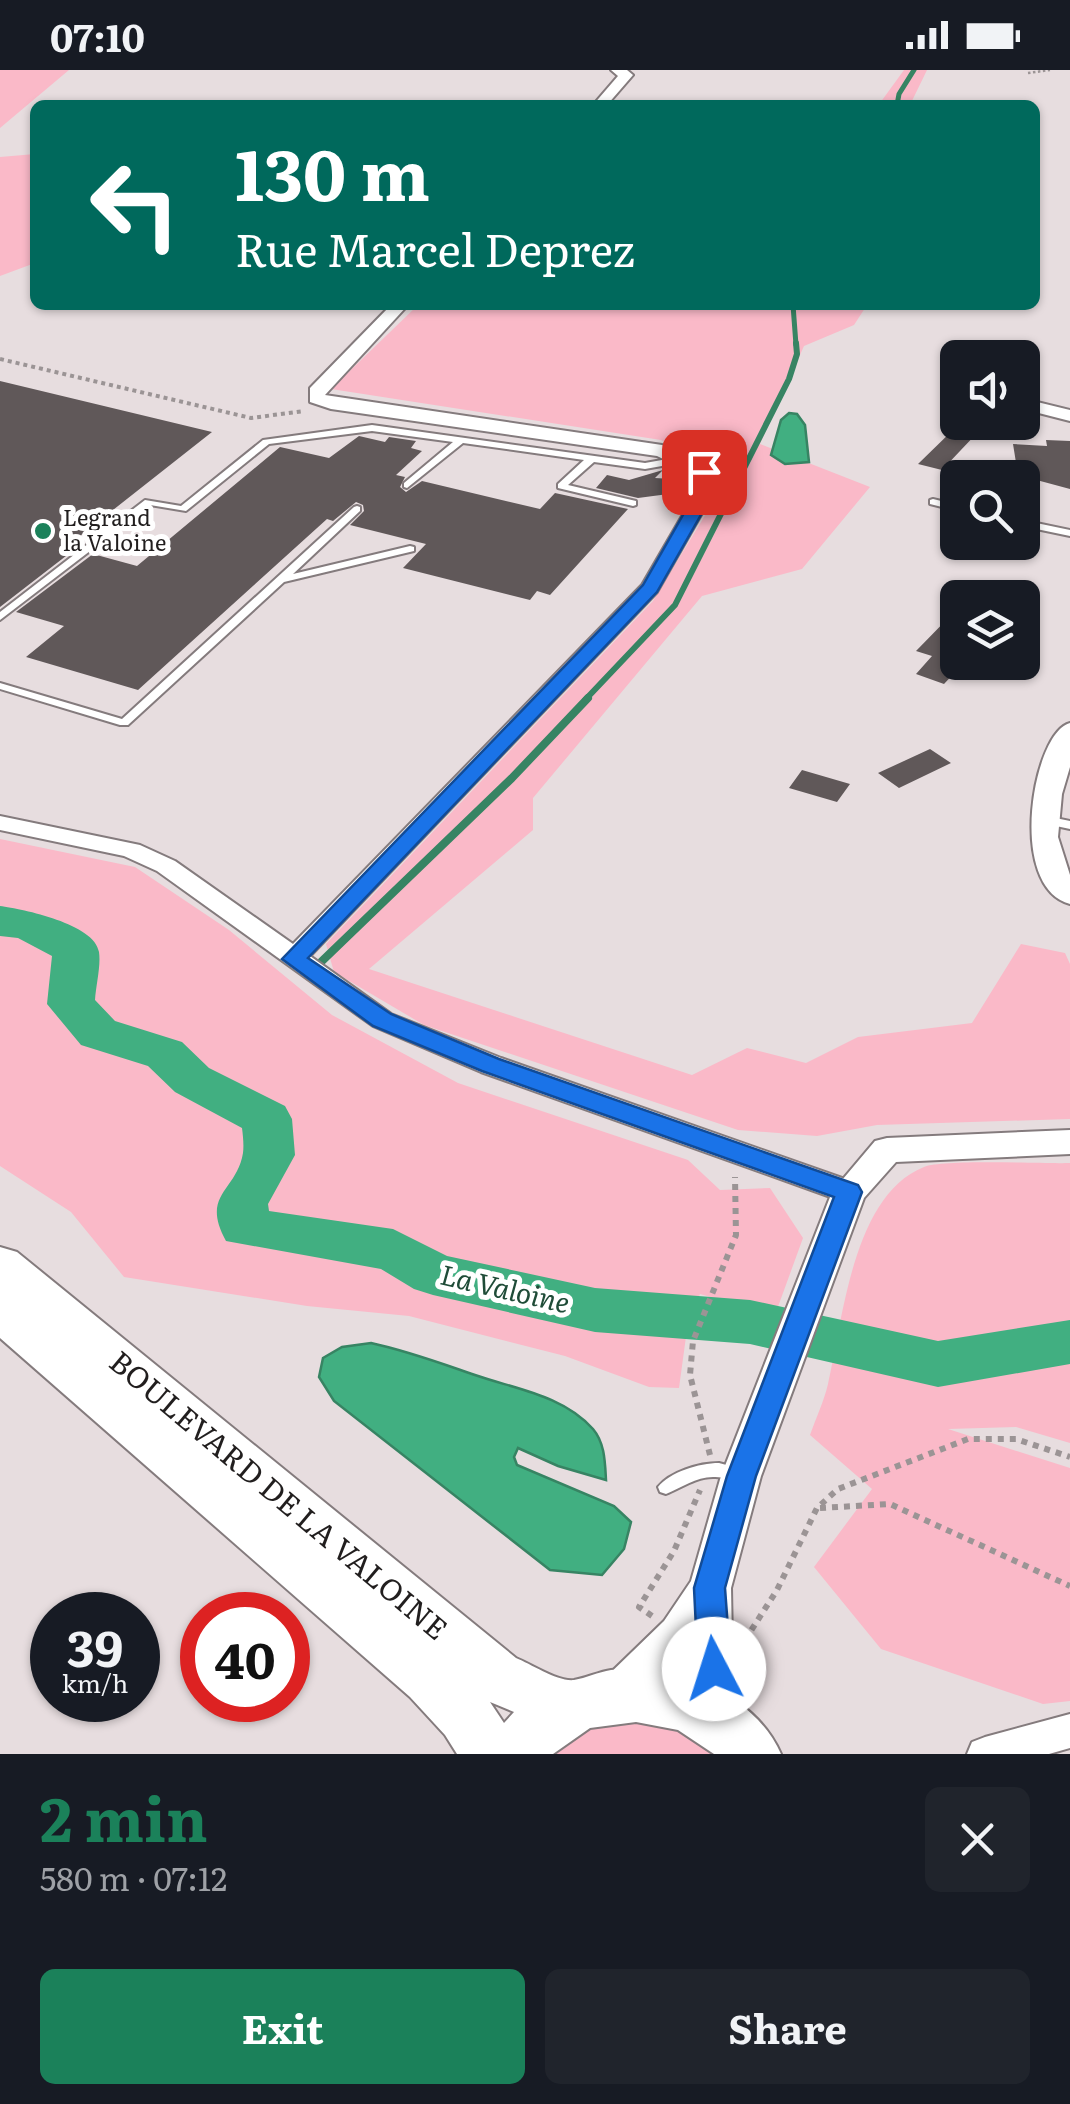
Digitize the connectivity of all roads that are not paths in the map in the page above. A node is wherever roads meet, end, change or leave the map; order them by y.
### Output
1 (618, 70) edge
2 (604, 100) edge
3 (395, 310) edge
4 (1040, 407) edge
5 (1070, 416) edge
6 (460, 441) junction
7 (591, 460) junction
8 (679, 460) junction
9 (406, 485) dead end
10 (933, 502) dead end
11 (633, 503) dead end
12 (940, 504) edge
13 (357, 509) dead end
14 (1040, 526) edge
15 (1070, 533) edge
16 (410, 549) dead end
17 (276, 581) junction
18 (0, 616) edge
19 (0, 686) edge
20 (1070, 731) edge
21 (1057, 822) edge
22 (0, 824) edge
23 (1070, 894) edge
24 (293, 959) junction
25 (1070, 1142) edge
26 (849, 1192) junction
27 (0, 1264) edge
28 (0, 1310) edge
29 (724, 1472) junction
30 (666, 1487) dead end
31 (710, 1642) junction
32 (593, 1700) junction
33 (1070, 1731) edge
34 (736, 1738) edge
35 (490, 1754) edge
36 (515, 1754) edge
37 (984, 1754) edge

1 - 2 street
3 - 8 street
4 - 5 street
6 - 7 lane
6 - 9 lane
6 - 18 lane
7 - 8 lane
7 - 11 lane
8 - 24 street
10 - 12 lane
13 - 17 lane
14 - 15 lane
16 - 17 lane
17 - 19 lane
20 - 21 street
21 - 23 street
22 - 24 street
24 - 26 street
25 - 26 street
26 - 29 street
27 - 32 main road, BOULEVARD DE LA VALOINE
28 - 35 main road, BOULEVARD DE LA VALOINE
29 - 30 lane
29 - 31 street
31 - 32 street
31 - 34 street
32 - 34 main road, BOULEVARD DE LA VALOINE
32 - 36 main road
33 - 37 street

